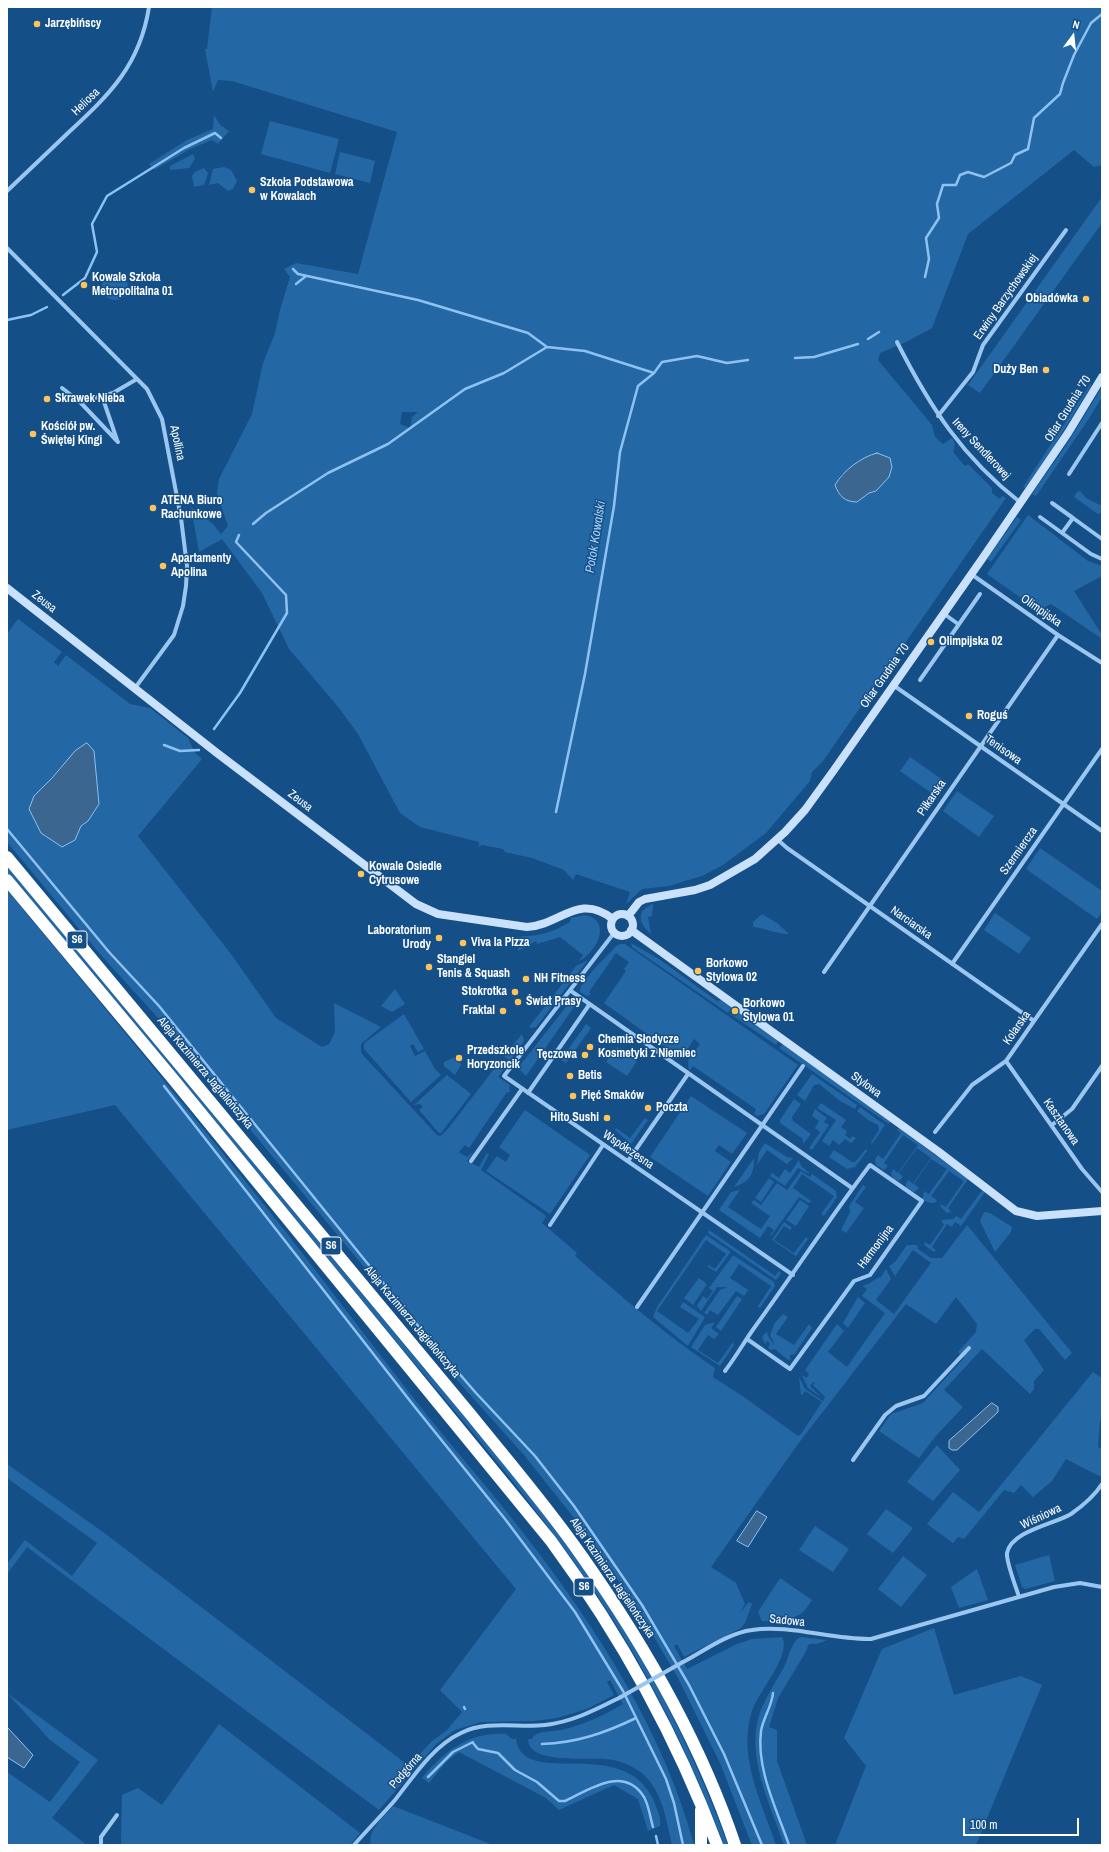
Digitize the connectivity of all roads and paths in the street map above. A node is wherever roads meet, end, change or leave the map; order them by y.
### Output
1 (149, 7) edge
2 (7, 191) edge
3 (1066, 230) dead end
4 (7, 248) edge
5 (897, 342) dead end
6 (1102, 377) edge
7 (137, 378) junction
8 (62, 388) dead end
9 (102, 396) junction
10 (80, 402) junction
11 (938, 416) junction
12 (1102, 423) edge
13 (1069, 474) dead end
14 (1021, 503) junction
15 (1052, 504) dead end
16 (1040, 517) dead end
17 (1073, 518) junction
18 (1062, 533) junction
19 (1102, 539) edge
20 (1102, 559) edge
21 (971, 574) junction
22 (7, 588) edge
23 (980, 594) dead end
24 (943, 613) junction
25 (958, 624) junction
26 (1058, 635) junction
27 (1102, 663) edge
28 (920, 680) dead end
29 (893, 684) junction
30 (134, 688) junction
31 (980, 746) junction
32 (1102, 749) edge
33 (1064, 804) junction
34 (1102, 831) edge
35 (778, 840) junction
36 (7, 856) edge
37 (7, 880) edge
38 (870, 906) junction
39 (628, 916) junction
40 (613, 919) junction
41 (1102, 924) edge
42 (631, 930) junction
43 (614, 932) junction
44 (952, 964) junction
45 (824, 972) dead end
46 (571, 991) junction
47 (589, 1005) junction
48 (1034, 1021) junction
49 (1006, 1061) junction
50 (803, 1066) dead end
51 (1102, 1066) edge
52 (688, 1074) junction
53 (522, 1089) junction
54 (528, 1093) junction
55 (761, 1125) junction
56 (1052, 1125) junction
57 (935, 1132) dead end
58 (603, 1145) junction
59 (472, 1161) dead end
60 (628, 1161) junction
61 (852, 1188) junction
62 (1102, 1192) edge
63 (1102, 1212) edge
64 (702, 1213) junction
65 (550, 1225) dead end
66 (793, 1275) junction
67 (637, 1306) dead end
68 (747, 1339) junction
69 (969, 1348) dead end
70 (726, 1371) dead end
71 (853, 1460) dead end
72 (1102, 1484) edge
73 (1102, 1587) edge
74 (1019, 1597) junction
75 (484, 1726) joint
76 (701, 1804) junction
77 (117, 1815) dead end
78 (101, 1845) edge
79 (354, 1845) edge
80 (701, 1845) edge
81 (717, 1845) edge
82 (735, 1845) edge

1 - 2 street, Heliosa
3 - 11 street, Erwiny Barzychowskiej
4 - 7 street, Apollina
5 - 11 street, Ireny Sendlerowej
6 - 14 street, Ofiar Grudnia '70
7 - 9 street
7 - 30 street, Apollina
8 - 10 street
9 - 10 street
9 - 10 street
11 - 14 street, Ireny Sendlerowej
12 - 13 street
14 - 21 street, Ofiar Grudnia '70
15 - 17 street
16 - 18 street
17 - 18 street
17 - 19 street
18 - 20 street
21 - 24 street, Ofiar Grudnia '70
21 - 26 street, Olimpijska
22 - 30 street, Zeusa
23 - 25 street
24 - 25 street
24 - 29 street, Ofiar Grudnia '70
25 - 28 street
26 - 27 street, Olimpijska
26 - 31 street, Piłkarska
29 - 31 street, Tenisowa
29 - 35 street, Ofiar Grudnia '70
30 - 40 street, Zeusa
31 - 33 street, Tenisowa
31 - 38 street, Piłkarska
32 - 33 street, Szermiercza
33 - 34 street, Tenisowa
33 - 44 street, Szermiercza
35 - 38 street, Narciarska
35 - 39 street, Ofiar Grudnia '70
36 - 82 highway, Aleja Kazimierza Jagiellończyka / S6
37 - 76 highway, S6
38 - 44 street, Narciarska
38 - 45 street, Piłkarska
39 - 40 street
39 - 42 street
40 - 43 street
41 - 48 street, Kolarska
42 - 43 street
42 - 63 street, Stylowa
43 - 46 street
44 - 48 street, Narciarska
46 - 47 street
46 - 53 street, Współczesna
47 - 52 street
47 - 54 street
48 - 49 street, Kolarska
49 - 56 street, Kasztanowa
49 - 57 street, Kolarska
50 - 55 street
51 - 56 street
52 - 55 street
52 - 60 street
53 - 54 street, Współczesna
53 - 59 street
54 - 58 street, Współczesna
55 - 61 street
55 - 64 street
56 - 62 street, Kasztanowa
58 - 60 street, Współczesna
58 - 65 street
60 - 64 street, Współczesna
61 - 66 street
61 - 68 street, Harmonijna
64 - 66 street, Współczesna
64 - 67 street
66 - 68 street
68 - 70 street
69 - 71 street
72 - 74 street, Wiśniowa
73 - 74 street, Sadowa
74 - 75 street, Sadowa, bridge
75 - 79 street, Podgórna
76 - 80 highway
76 - 81 highway, S6
77 - 78 street

